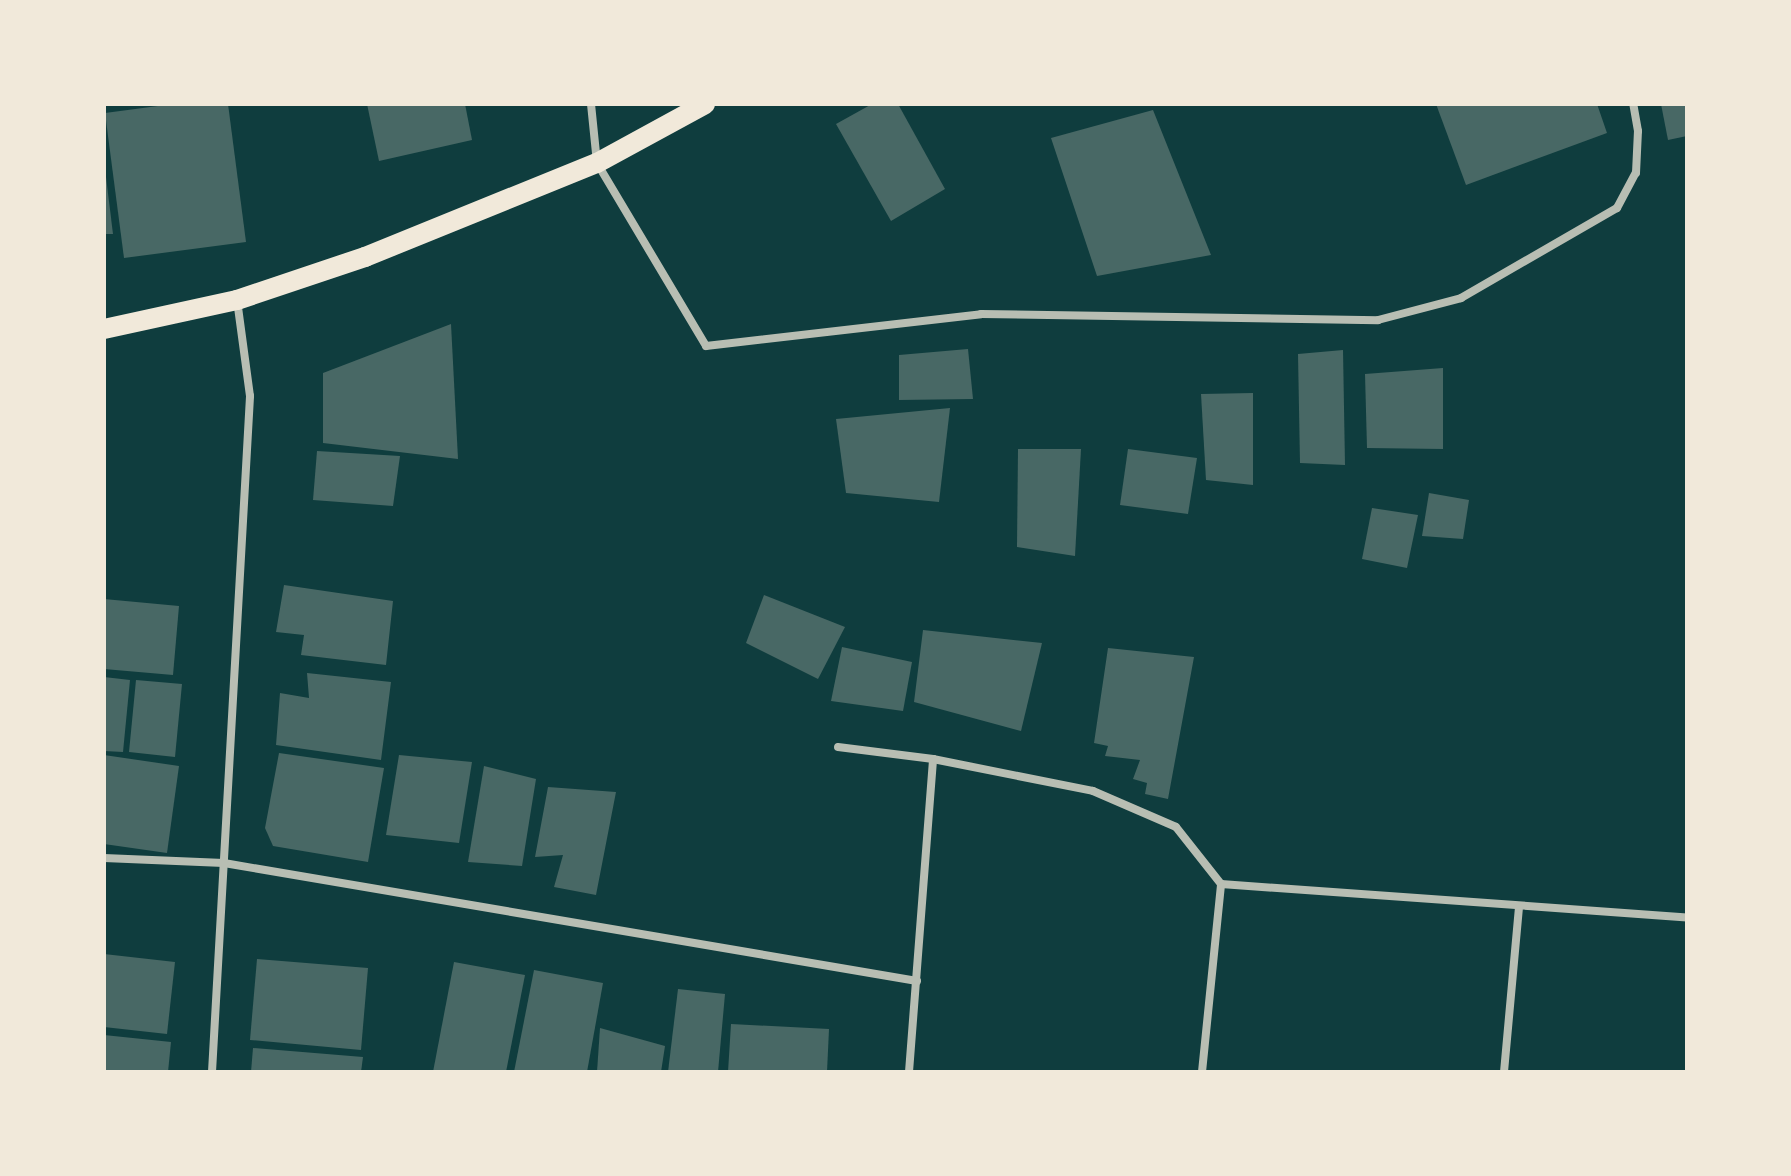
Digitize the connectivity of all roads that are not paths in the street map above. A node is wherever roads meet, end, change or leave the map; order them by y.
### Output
1 (591, 104) edge
2 (705, 104) edge
3 (1633, 104) edge
4 (597, 163) junction
5 (237, 300) junction
6 (104, 329) edge
7 (838, 747) dead end
8 (933, 759) junction
9 (104, 858) edge
10 (224, 863) junction
11 (1221, 884) junction
12 (1519, 908) junction
13 (1687, 917) edge
14 (917, 981) junction
15 (212, 1072) edge
16 (909, 1072) edge
17 (1202, 1072) edge
18 (1504, 1072) edge

1 - 4 street
2 - 4 main road
3 - 4 street
4 - 5 main road
5 - 6 main road
5 - 10 street
7 - 8 street
8 - 11 street
8 - 14 street
9 - 10 street
10 - 14 street
10 - 15 street
11 - 12 street
11 - 17 street
12 - 13 street
12 - 18 street
14 - 16 street

